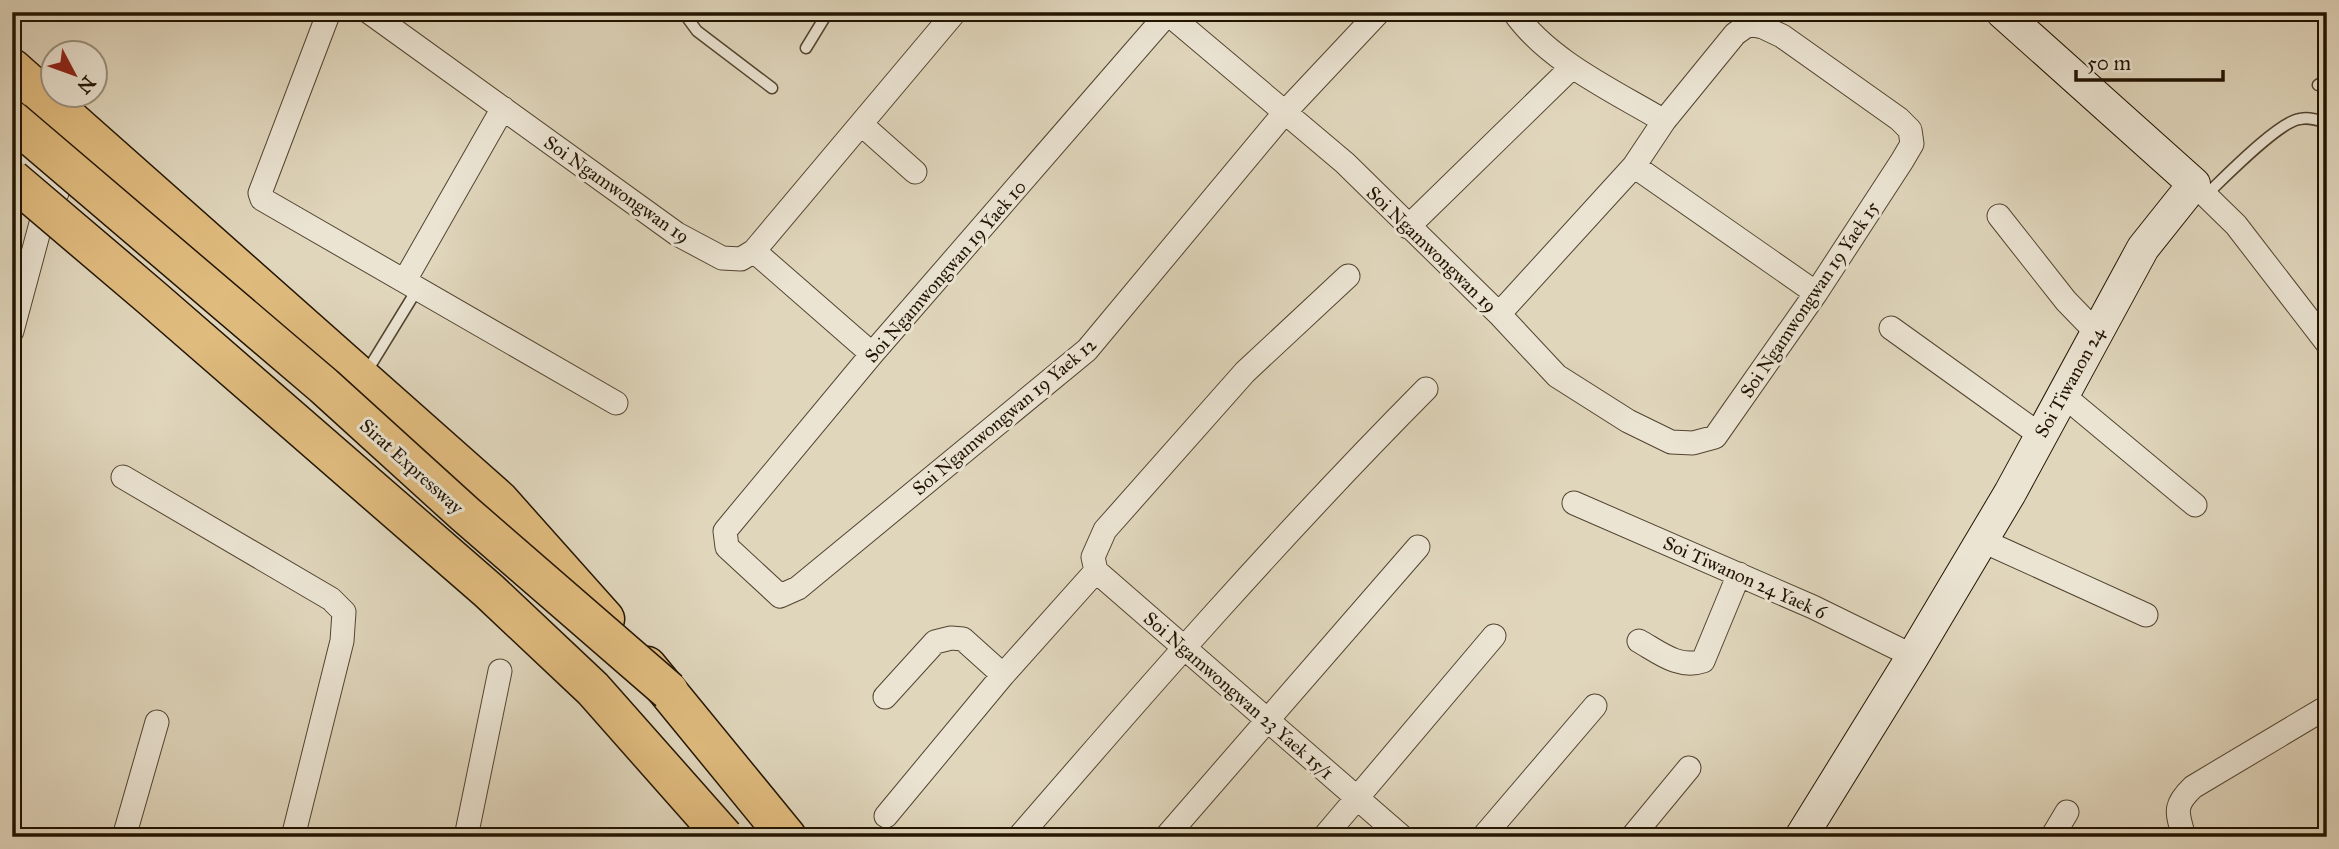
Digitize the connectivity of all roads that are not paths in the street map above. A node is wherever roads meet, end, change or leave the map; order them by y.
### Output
1 (329, 12) edge
2 (369, 12) edge
3 (682, 12) edge
4 (828, 12) edge
5 (955, 12) edge
6 (1379, 12) edge
7 (1514, 12) edge
8 (2002, 12) edge
9 (1167, 13) edge
10 (806, 48) dead end
11 (1572, 67) junction
12 (12, 68) edge
13 (772, 88) dead end
14 (503, 108) junction
15 (1286, 111) junction
16 (12, 120) edge
17 (1664, 121) junction
18 (2327, 123) edge
19 (861, 124) junction
20 (12, 153) edge
21 (1634, 166) junction
22 (915, 172) dead end
23 (12, 179) edge
24 (51, 187) junction
25 (2200, 190) junction
26 (2000, 216) dead end
27 (1408, 228) junction
28 (754, 251) junction
29 (1348, 276) dead end
30 (412, 284) junction
31 (1816, 293) junction
32 (1499, 314) junction
33 (1891, 328) dead end
34 (12, 331) edge
35 (2096, 333) junction
36 (2327, 343) edge
37 (872, 354) junction
38 (372, 363) dead end
39 (1426, 389) dead end
40 (2064, 396) junction
41 (616, 403) dead end
42 (2040, 435) junction
43 (1715, 437) joint
44 (123, 477) dead end
45 (1574, 503) dead end
46 (2194, 505) dead end
47 (726, 531) joint
48 (1981, 540) junction
49 (1418, 547) dead end
50 (1097, 571) junction
51 (1739, 575) junction
52 (2146, 615) dead end
53 (1494, 636) dead end
54 (1639, 641) dead end
55 (1183, 646) junction
56 (1913, 656) junction
57 (500, 671) dead end
58 (1003, 675) junction
59 (669, 691) junction
60 (885, 696) dead end
61 (1595, 706) dead end
62 (2327, 707) edge
63 (157, 722) dead end
64 (1267, 722) junction
65 (1689, 768) dead end
66 (1357, 799) junction
67 (2067, 812) dead end
68 (886, 816) dead end
69 (124, 837) edge
70 (293, 837) edge
71 (466, 837) edge
72 (713, 837) edge
73 (724, 837) edge
74 (787, 837) edge
75 (1019, 837) edge
76 (1166, 837) edge
77 (1324, 837) edge
78 (1402, 837) edge
79 (1483, 837) edge
80 (1632, 837) edge
81 (1801, 837) edge
82 (2052, 837) edge
83 (2183, 837) edge

1 - 30 street
2 - 14 street, Soi Ngamwongwan 19
3 - 13 lane
4 - 10 lane
5 - 19 street
6 - 15 street
7 - 11 street
8 - 25 street
9 - 15 street, Soi Ngamwongwan 19
9 - 37 street, Soi Ngamwongwan 19 Yaek 10
11 - 17 street
11 - 27 street
12 - 59 highway, bridge
14 - 28 street, Soi Ngamwongwan 19
14 - 30 street
15 - 27 street, Soi Ngamwongwan 19
15 - 47 street, Soi Ngamwongwan 19 Yaek 12
16 - 59 highway, Sirat Expressway, bridge
17 - 21 street
17 - 31 street, Soi Ngamwongwan 19 Yaek 15
18 - 25 lane
19 - 22 street
19 - 28 street
20 - 24 street
21 - 31 street
21 - 32 street
23 - 73 highway, bridge
24 - 34 street
24 - 72 street
25 - 35 street, Soi Tiwanon 24
25 - 36 street
26 - 35 street
27 - 32 street, Soi Ngamwongwan 19
28 - 37 street
29 - 50 street
30 - 38 lane
30 - 41 street
31 - 43 street, Soi Ngamwongwan 19 Yaek 15
32 - 43 street, Soi Ngamwongwan 19
33 - 42 street
35 - 40 street, Soi Tiwanon 24
37 - 47 street, Soi Ngamwongwan 19 Yaek 10
39 - 55 street
40 - 42 street, Soi Tiwanon 24
40 - 46 street
42 - 48 street, Soi Tiwanon 24
44 - 70 street
45 - 51 street, Soi Tiwanon 24 Yaek 6
48 - 52 street
48 - 56 street, Soi Tiwanon 24
49 - 64 street
50 - 55 street, Soi Ngamwongwan 23 Yaek 15/1
50 - 58 street
51 - 54 street
51 - 56 street, Soi Tiwanon 24 Yaek 6
53 - 66 street
55 - 64 street, Soi Ngamwongwan 23 Yaek 15/1
55 - 75 street
56 - 81 street, Soi Tiwanon 24
57 - 71 street
58 - 60 street
58 - 68 street
59 - 74 highway, Sirat Expressway
61 - 79 street
62 - 83 street
63 - 69 street
64 - 66 street, Soi Ngamwongwan 23 Yaek 15/1
64 - 76 street
65 - 80 street
66 - 77 street
66 - 78 street, Soi Ngamwongwan 23 Yaek 15/1
67 - 82 street

